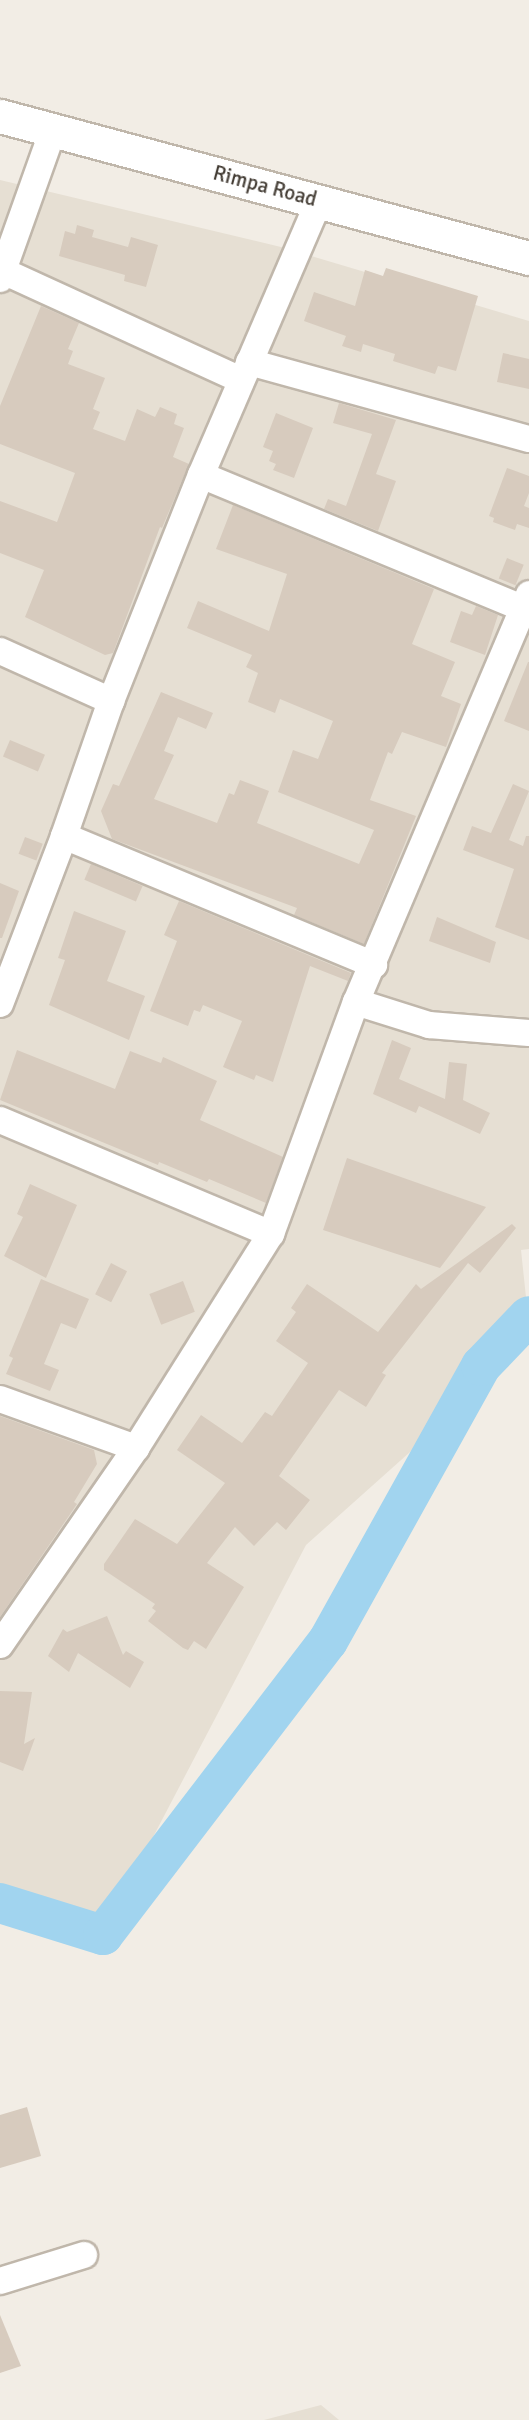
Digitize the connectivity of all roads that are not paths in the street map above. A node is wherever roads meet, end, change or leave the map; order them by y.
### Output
1 (0, 116) edge
2 (53, 130) junction
3 (319, 201) junction
4 (529, 258) edge
5 (1, 275) edge
6 (245, 371) junction
7 (529, 439) edge
8 (201, 475) junction
9 (526, 601) edge
10 (0, 651) edge
11 (111, 701) junction
12 (64, 836) junction
13 (374, 965) junction
14 (356, 1002) junction
15 (0, 1004) edge
16 (529, 1032) edge
17 (0, 1120) edge
18 (271, 1234) junction
19 (0, 1399) edge
20 (136, 1448) junction
21 (0, 1645) edge
22 (84, 2255) dead end
23 (0, 2281) edge

1 - 2 street, Rimpa Road
2 - 3 street, Rimpa Road
2 - 5 street
3 - 4 street, Rimpa Road
3 - 6 street
5 - 6 street
6 - 7 street
6 - 8 street
8 - 9 street
8 - 11 street
9 - 13 street
10 - 11 street
11 - 12 street
12 - 13 street
12 - 15 street
13 - 14 street
14 - 16 street
14 - 18 street
17 - 18 street
18 - 20 street
19 - 20 street
20 - 21 street
22 - 23 street

